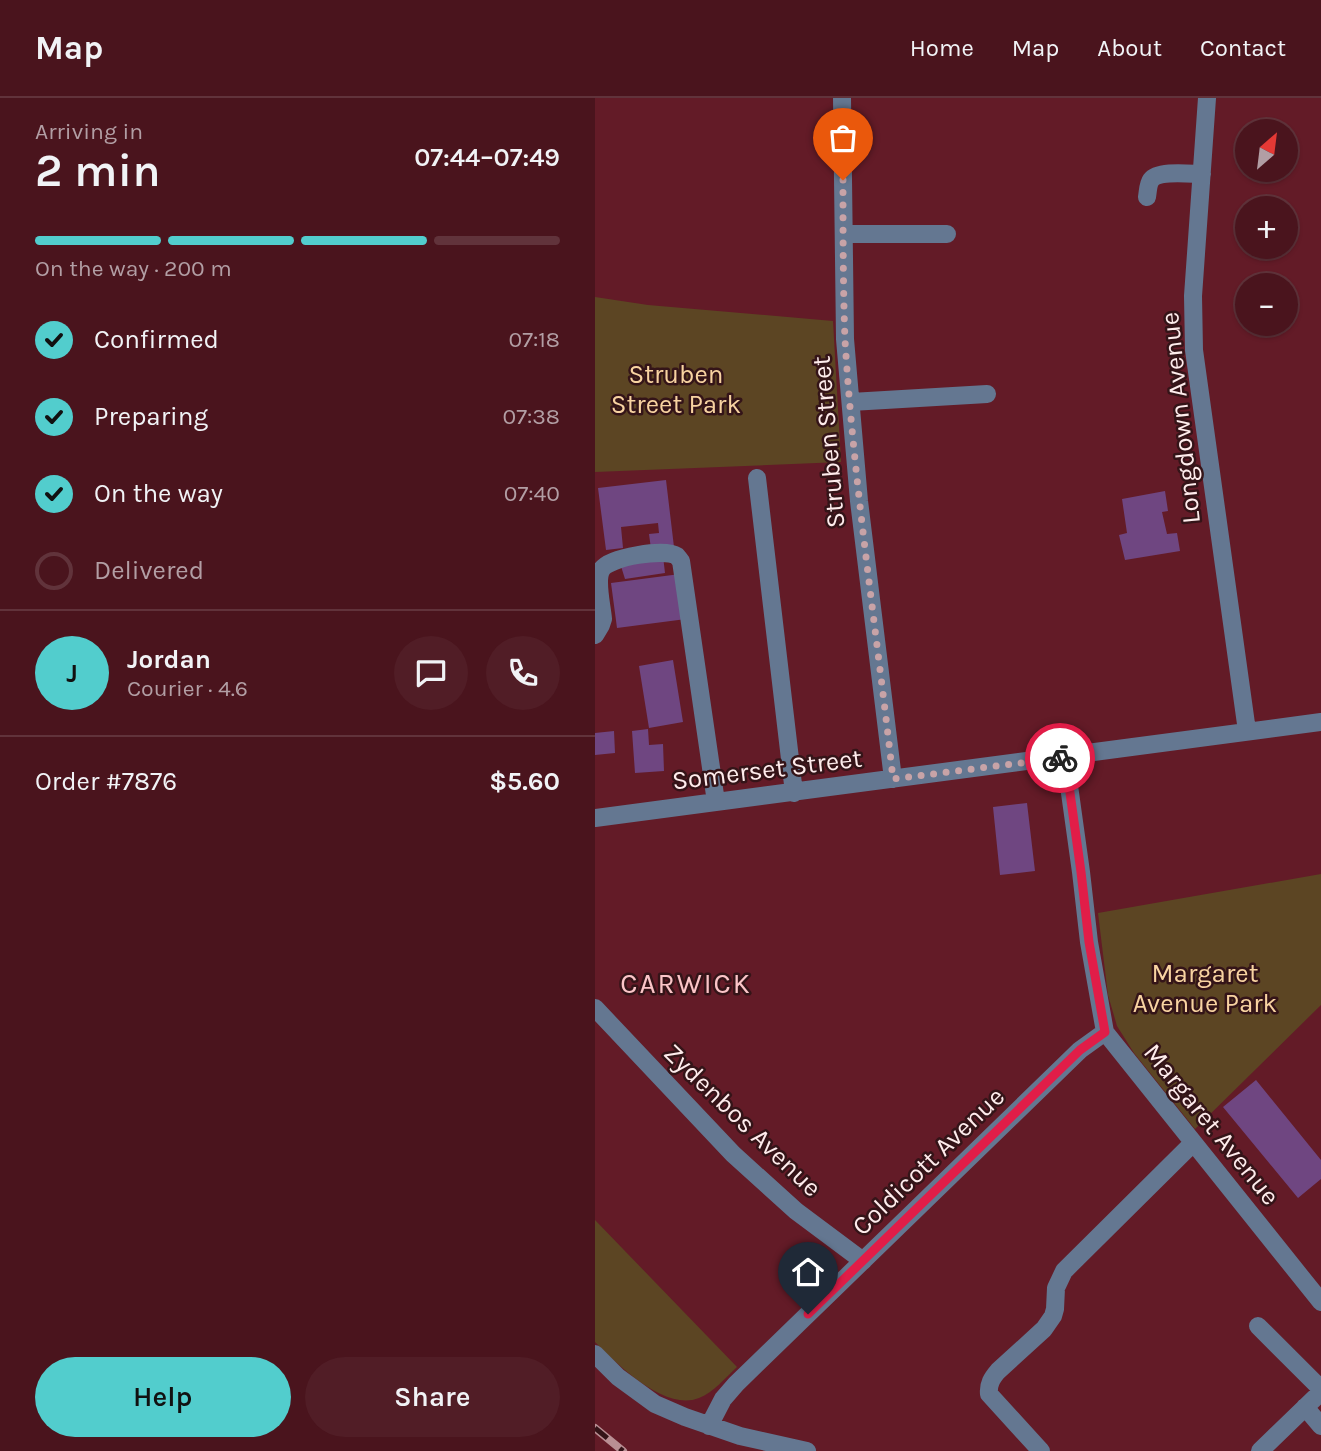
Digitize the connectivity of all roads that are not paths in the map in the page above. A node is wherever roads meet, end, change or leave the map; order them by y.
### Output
1 (842, 98) edge
2 (1207, 98) edge
3 (1202, 174) junction
4 (1147, 197) dead end
5 (844, 234) junction
6 (947, 234) dead end
7 (987, 394) dead end
8 (851, 402) junction
9 (757, 478) dead end
10 (595, 635) edge
11 (1321, 722) edge
12 (1247, 731) junction
13 (1065, 757) junction
14 (893, 779) junction
15 (794, 793) junction
16 (716, 802) junction
17 (595, 818) edge
18 (595, 1009) edge
19 (1105, 1032) junction
20 (1193, 1143) junction
21 (863, 1261) junction
22 (1321, 1302) edge
23 (1258, 1326) dead end
24 (595, 1354) edge
25 (1321, 1391) edge
26 (1305, 1407) junction
27 (709, 1426) junction
28 (1321, 1426) edge
29 (807, 1451) edge
30 (1041, 1451) edge
31 (1260, 1451) edge

1 - 5 street, Struben Street
2 - 3 street, Longdown Avenue
3 - 4 street
3 - 12 street, Longdown Avenue
5 - 6 street
5 - 8 street, Struben Street
7 - 8 street
8 - 14 street, Struben Street
9 - 15 street
10 - 16 street
11 - 12 street, Somerset Street
12 - 13 street, Somerset Street
13 - 14 street, Somerset Street
13 - 19 street, Margaret Avenue
14 - 15 street, Somerset Street
15 - 16 street, Somerset Street
16 - 17 street, Somerset Street
18 - 21 street, Zydenbos Avenue
19 - 20 street, Margaret Avenue
19 - 21 street, Coldicott Avenue
20 - 22 street, Margaret Avenue
20 - 30 street
21 - 27 street, Coldicott Avenue
23 - 25 street
24 - 27 street
25 - 26 street
26 - 28 street
26 - 31 street
27 - 29 street

